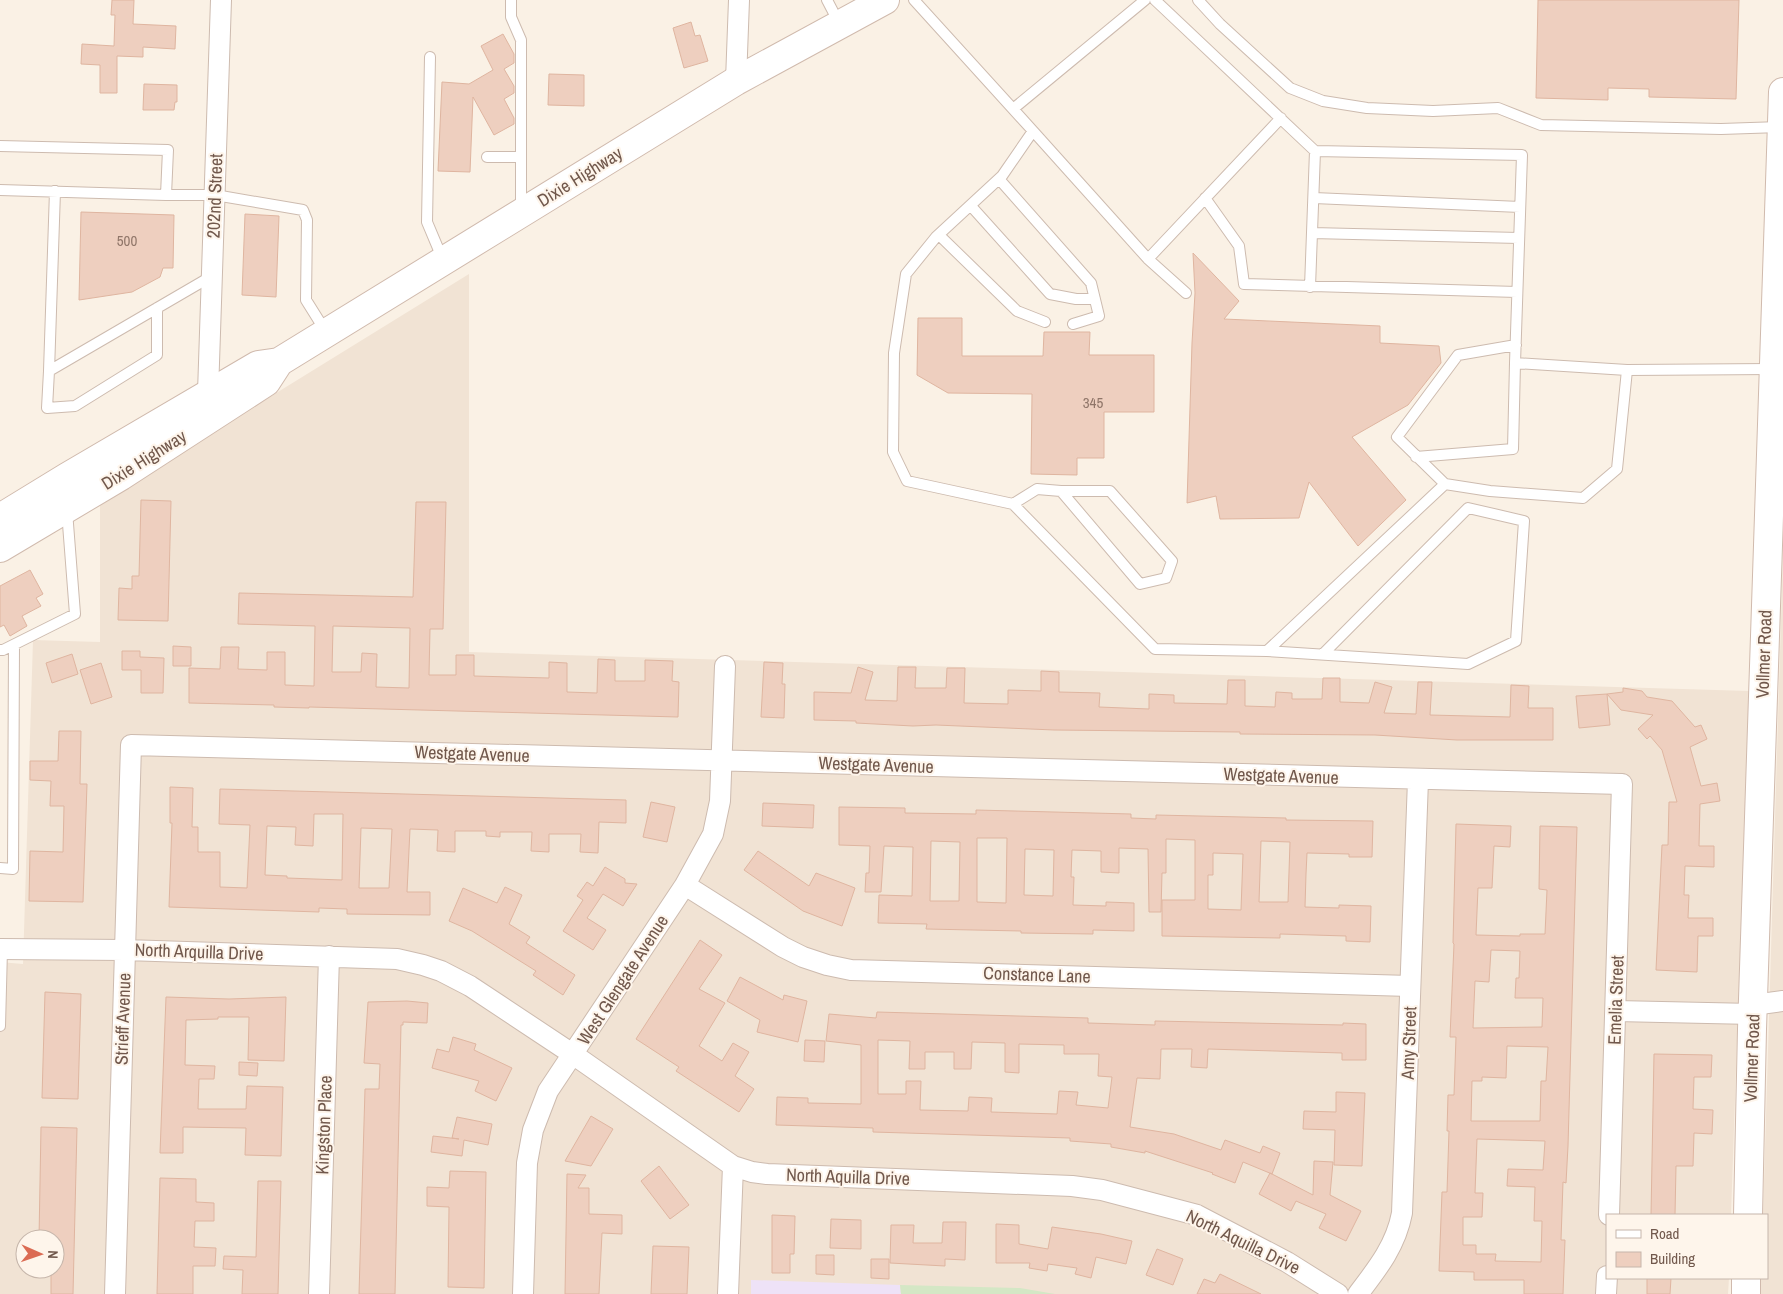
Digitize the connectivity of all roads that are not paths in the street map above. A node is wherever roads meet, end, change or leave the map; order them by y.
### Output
1 (221, 0) edge
2 (511, 0) edge
3 (739, 0) edge
4 (827, 0) edge
5 (885, 0) edge
6 (914, 0) edge
7 (1146, 0) edge
8 (1155, 0) edge
9 (1198, 0) edge
10 (840, 24) junction
11 (430, 57) dead end
12 (736, 81) junction
13 (1783, 92) edge
14 (1013, 109) junction
15 (1281, 118) junction
16 (1782, 127) edge
17 (1033, 131) junction
18 (0, 146) edge
19 (1315, 151) junction
20 (487, 157) dead end
21 (521, 157) junction
22 (999, 179) junction
23 (0, 190) edge
24 (55, 192) junction
25 (166, 195) junction
26 (215, 195) junction
27 (1205, 198) junction
28 (1314, 198) junction
29 (971, 206) junction
30 (1520, 207) junction
31 (520, 214) junction
32 (1312, 233) junction
33 (939, 235) junction
34 (1519, 238) junction
35 (1148, 259) junction
36 (443, 261) junction
37 (212, 276) junction
38 (1310, 287) junction
39 (1517, 292) junction
40 (1186, 293) dead end
41 (1095, 299) junction
42 (157, 308) junction
43 (1045, 322) dead end
44 (1072, 324) dead end
45 (326, 333) junction
46 (1516, 344) junction
47 (279, 362) junction
48 (1515, 363) junction
49 (1778, 369) edge
50 (1627, 370) junction
51 (49, 371) junction
52 (208, 393) junction
53 (1416, 457) junction
54 (1445, 484) junction
55 (1061, 491) junction
56 (1013, 504) junction
57 (67, 508) junction
58 (0, 518) edge
59 (0, 548) edge
60 (14, 645) junction
61 (0, 650) edge
62 (1267, 651) junction
63 (1322, 654) junction
64 (725, 666) dead end
65 (131, 745) joint
66 (721, 761) junction
67 (1418, 780) junction
68 (1622, 784) joint
69 (0, 868) edge
70 (685, 885) junction
71 (1, 949) edge
72 (125, 950) junction
73 (329, 956) junction
74 (397, 959) joint
75 (1410, 986) junction
76 (1783, 1001) edge
77 (1753, 1009) junction
78 (1616, 1011) junction
79 (0, 1026) edge
80 (574, 1055) junction
81 (733, 1166) junction
82 (1609, 1214) edge
83 (1748, 1214) edge
84 (1607, 1279) edge
85 (1746, 1279) edge
86 (115, 1294) edge
87 (320, 1294) edge
88 (523, 1294) edge
89 (728, 1294) edge
90 (1338, 1294) edge
91 (1358, 1294) edge
92 (1606, 1294) edge
93 (1746, 1294) edge

1 - 26 street, 202nd Street
2 - 21 lane
3 - 12 street
4 - 10 lane
5 - 10 main road, Dixie Highway
6 - 14 lane
7 - 14 lane
8 - 15 lane
9 - 16 lane
10 - 12 main road, Dixie Highway
11 - 36 lane
12 - 31 main road, Dixie Highway
13 - 16 main road, Vollmer Road
14 - 17 lane
15 - 19 lane
15 - 27 lane
16 - 49 main road, Vollmer Road
17 - 22 lane
17 - 35 lane
18 - 25 lane
19 - 28 lane
19 - 30 lane
20 - 21 lane
21 - 31 lane
22 - 29 lane
22 - 41 lane
23 - 24 lane
24 - 25 lane
24 - 51 lane
25 - 26 lane
26 - 37 street, 202nd Street
26 - 45 lane
27 - 35 lane
27 - 38 lane
28 - 30 lane
28 - 32 lane
29 - 33 lane
29 - 41 lane
30 - 34 lane
31 - 36 main road, Dixie Highway
32 - 34 lane
32 - 38 lane
33 - 43 lane
33 - 56 lane
34 - 39 lane
35 - 40 lane
36 - 45 main road, Dixie Highway
37 - 42 lane
37 - 52 street, 202nd Street
38 - 39 lane
39 - 46 lane
41 - 44 lane
42 - 51 lane
42 - 51 lane
45 - 47 main road, Dixie Highway
46 - 48 lane
46 - 53 lane
47 - 52 main road, Dixie Highway
47 - 57 main road, Dixie Highway
48 - 50 lane
48 - 53 lane
49 - 50 lane
49 - 77 main road, Vollmer Road
50 - 54 lane
52 - 58 main road, Dixie Highway
53 - 54 lane
54 - 62 lane
55 - 55 lane
55 - 56 lane
56 - 62 lane
57 - 59 main road, Dixie Highway
57 - 60 lane
60 - 61 lane
60 - 69 lane
62 - 63 lane
63 - 63 lane
64 - 66 street, West Glengate Avenue
65 - 66 street, Westgate Avenue
65 - 72 street, Strieff Avenue
66 - 67 street, Westgate Avenue
66 - 70 street, West Glengate Avenue
67 - 68 street, Westgate Avenue
67 - 75 street, Amy Street
68 - 78 street, Emelia Street
70 - 75 street, Constance Lane
70 - 80 street, West Glengate Avenue
71 - 72 street, North Arquilla Drive
71 - 79 lane
72 - 73 street, North Arquilla Drive
72 - 86 street, Strieff Avenue
73 - 74 street, North Arquilla Drive
73 - 87 street, Kingston Place
74 - 80 street, North Aquilla Drive
75 - 91 street, Amy Street
76 - 77 street
77 - 78 street
77 - 83 main road, Vollmer Road
78 - 82 street, Emelia Street
80 - 81 street, North Aquilla Drive
80 - 88 street, West Glengate Avenue
81 - 89 street
81 - 90 street, North Aquilla Drive
84 - 92 street
85 - 93 main road

